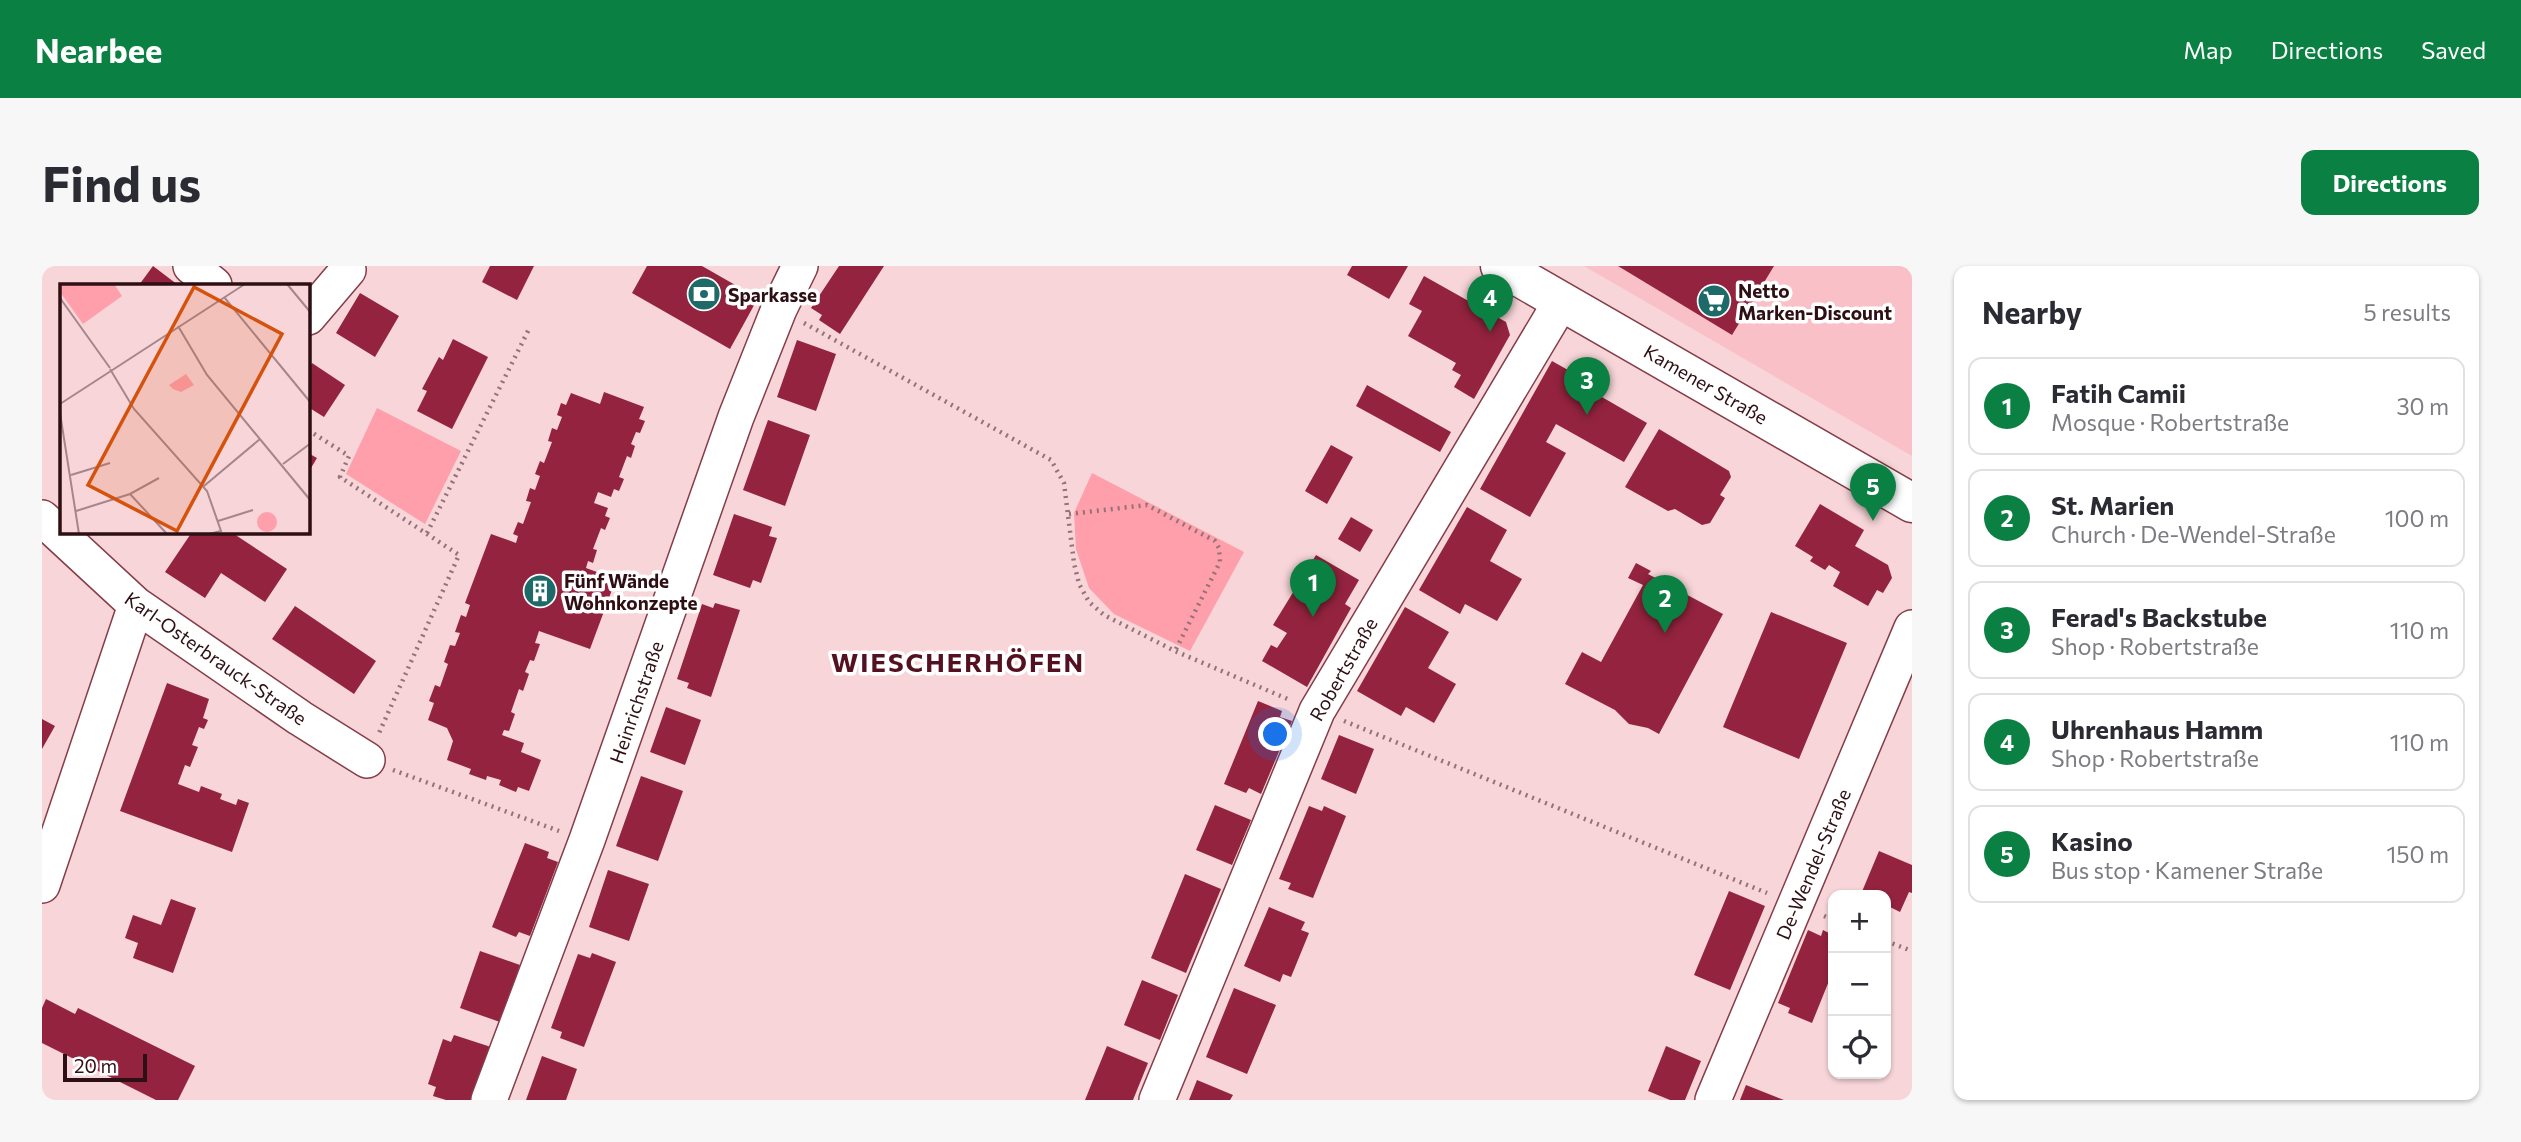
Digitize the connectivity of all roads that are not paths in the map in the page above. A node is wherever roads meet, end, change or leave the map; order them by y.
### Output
1 (191, 266) edge
2 (800, 266) edge
3 (1500, 266) edge
4 (348, 270) dead end
5 (213, 284) edge
6 (1561, 302) junction
7 (310, 315) edge
8 (1912, 503) edge
9 (42, 518) edge
10 (136, 605) junction
11 (1912, 628) edge
12 (367, 760) road end
13 (42, 885) edge
14 (489, 1100) edge
15 (1157, 1100) edge
16 (1713, 1100) edge

1 - 5 street
2 - 14 street, Heinrichstraße
3 - 6 main road, Kamener Straße
4 - 7 street
6 - 8 main road, Kamener Straße
6 - 15 street, Robertstraße
9 - 10 street, Karl-Osterbrauck-Straße
10 - 12 street, Karl-Osterbrauck-Straße
10 - 13 street
11 - 16 street, De-Wendel-Straße

